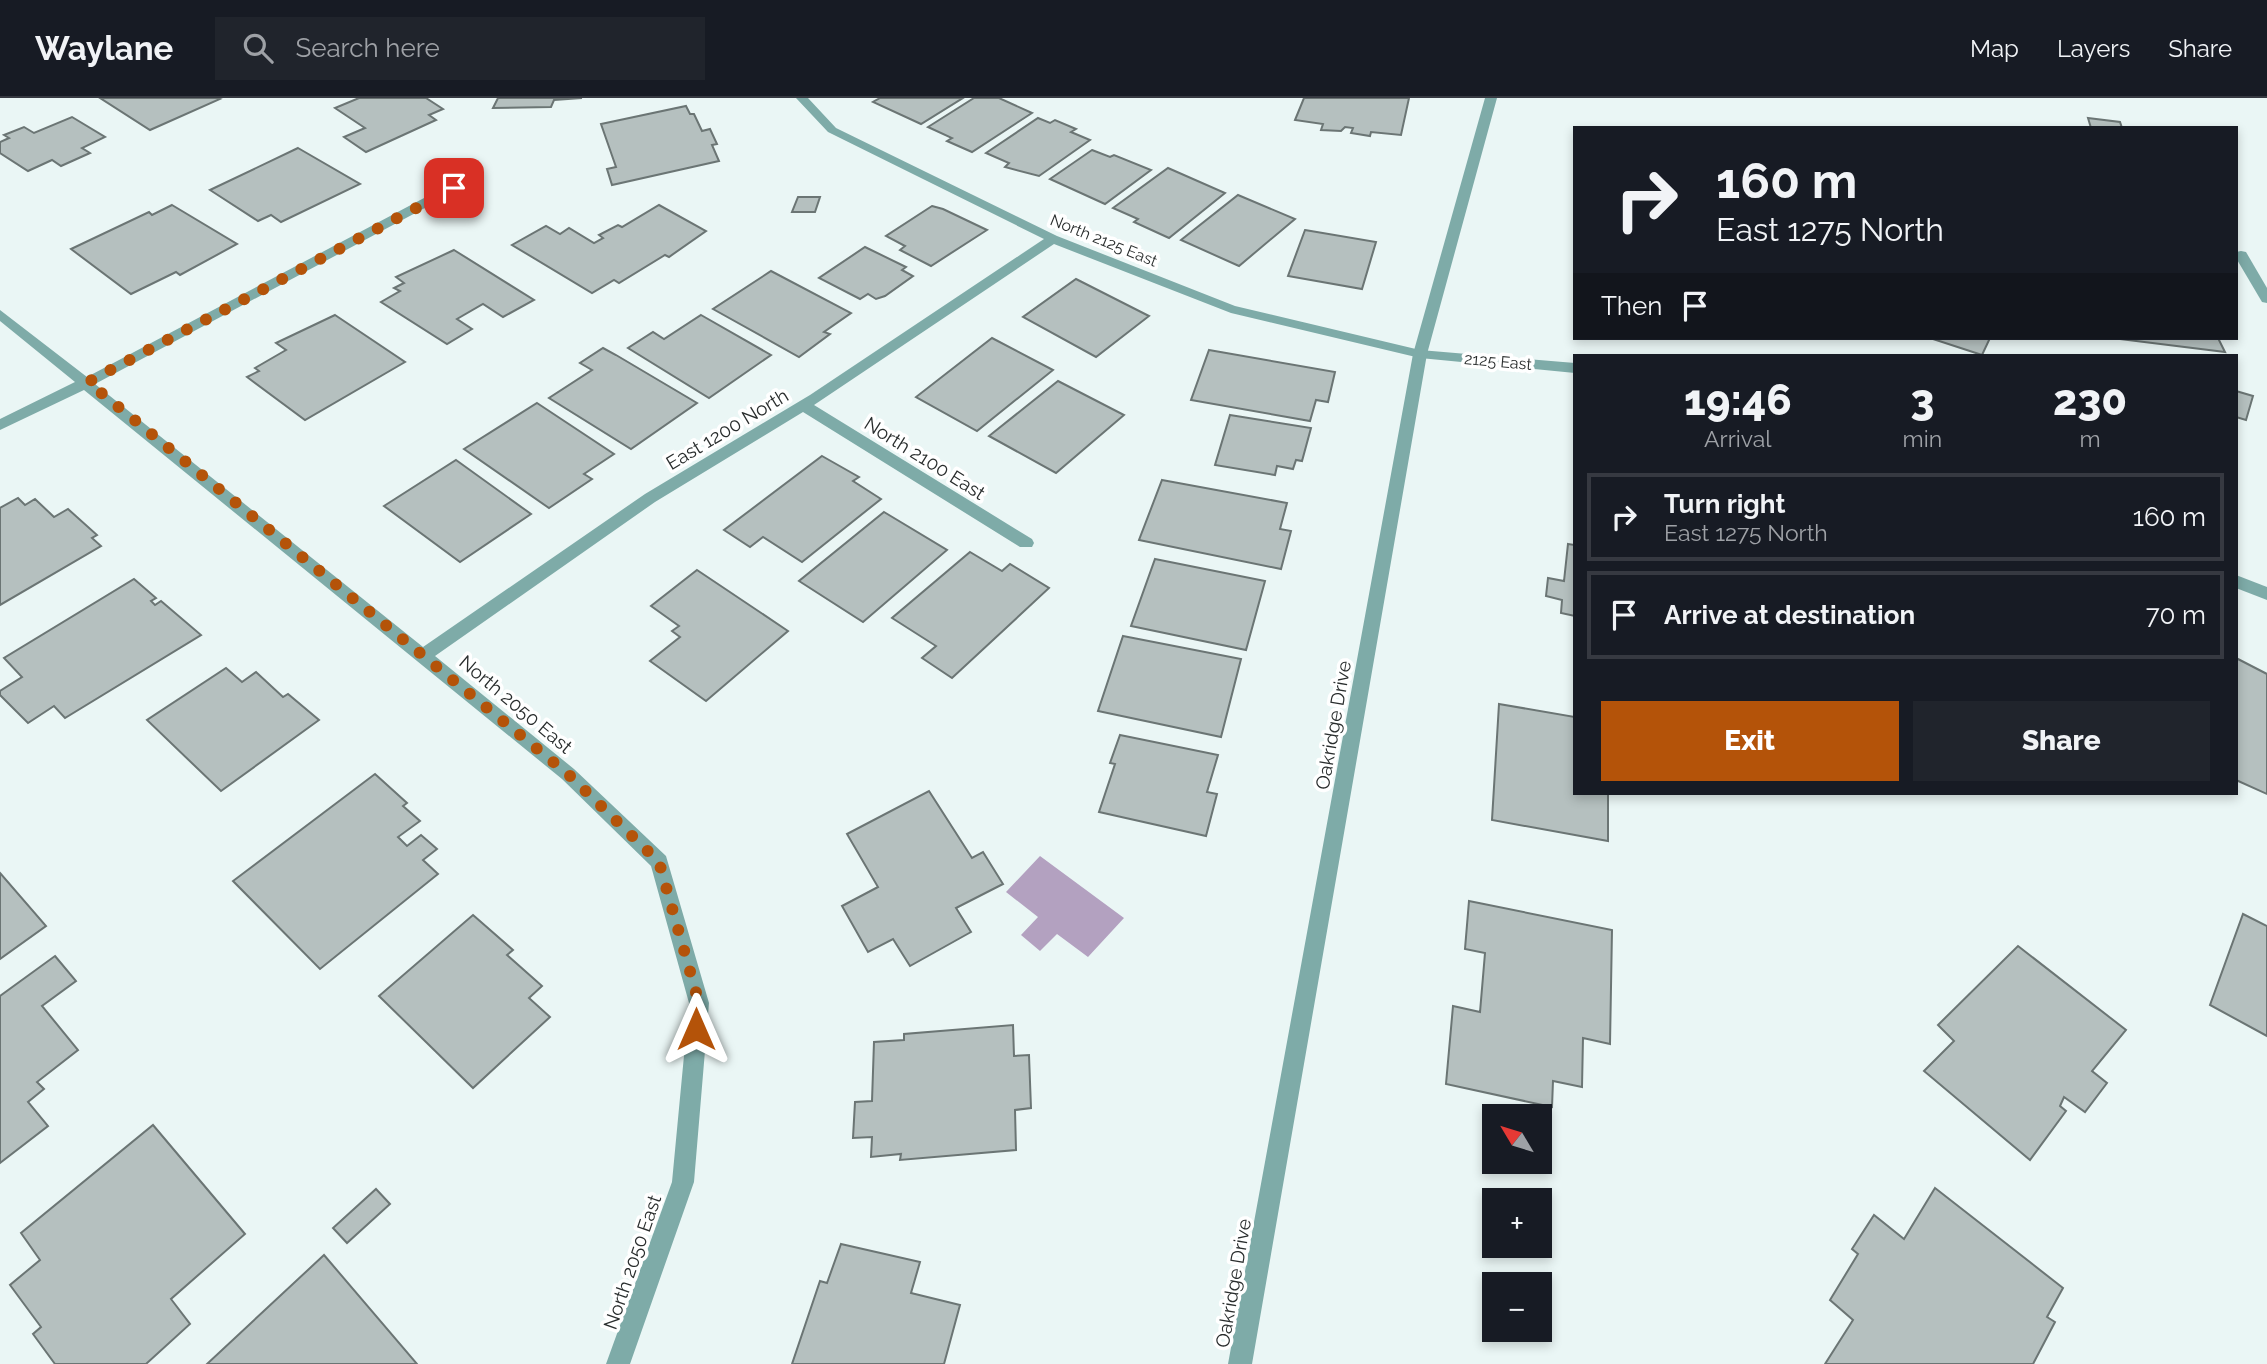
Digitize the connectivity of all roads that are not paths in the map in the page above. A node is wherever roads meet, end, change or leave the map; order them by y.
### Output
1 (802, 98) edge
2 (1491, 98) edge
3 (477, 175) dead end
4 (1053, 239) junction
5 (2241, 255) dead end
6 (2267, 299) edge
7 (0, 314) edge
8 (1420, 355) junction
9 (1573, 369) edge
10 (88, 382) junction
11 (803, 405) junction
12 (0, 425) edge
13 (1026, 543) dead end
14 (2238, 582) edge
15 (2267, 594) edge
16 (424, 655) junction
17 (618, 1364) edge
18 (1240, 1364) edge

1 - 4 street, North 2125 East
2 - 8 street, Oakridge Drive
3 - 10 street
4 - 8 street, North 2125 East
4 - 11 street, East 1200 North
5 - 6 street
7 - 10 street, North 2050 East
8 - 9 street, 2125 East
8 - 18 street, Oakridge Drive
10 - 12 street
10 - 16 street, North 2050 East
11 - 13 street, North 2100 East
11 - 16 street, East 1200 North
14 - 15 street
16 - 17 street, North 2050 East

